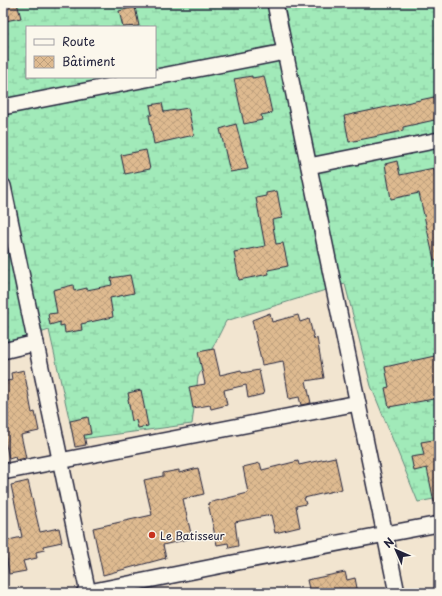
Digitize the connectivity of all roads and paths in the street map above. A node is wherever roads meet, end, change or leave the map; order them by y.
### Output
1 (275, 3) edge
2 (285, 52) junction
3 (156, 77) edge
4 (152, 78) edge
5 (3, 107) edge
6 (439, 140) edge
7 (309, 166) junction
8 (3, 186) edge
9 (7, 227) edge
10 (36, 343) junction
11 (3, 350) edge
12 (358, 403) junction
13 (61, 462) junction
14 (3, 472) edge
15 (439, 524) edge
16 (385, 535) junction
17 (87, 593) edge
18 (397, 593) edge

1 - 2 street
2 - 3 street
2 - 7 street
4 - 5 street
6 - 7 street
7 - 12 street
8 - 9 street
9 - 10 street
10 - 11 street
10 - 13 street
12 - 13 street
12 - 16 street
13 - 14 street
13 - 17 street
15 - 16 street
16 - 17 street
16 - 18 street

